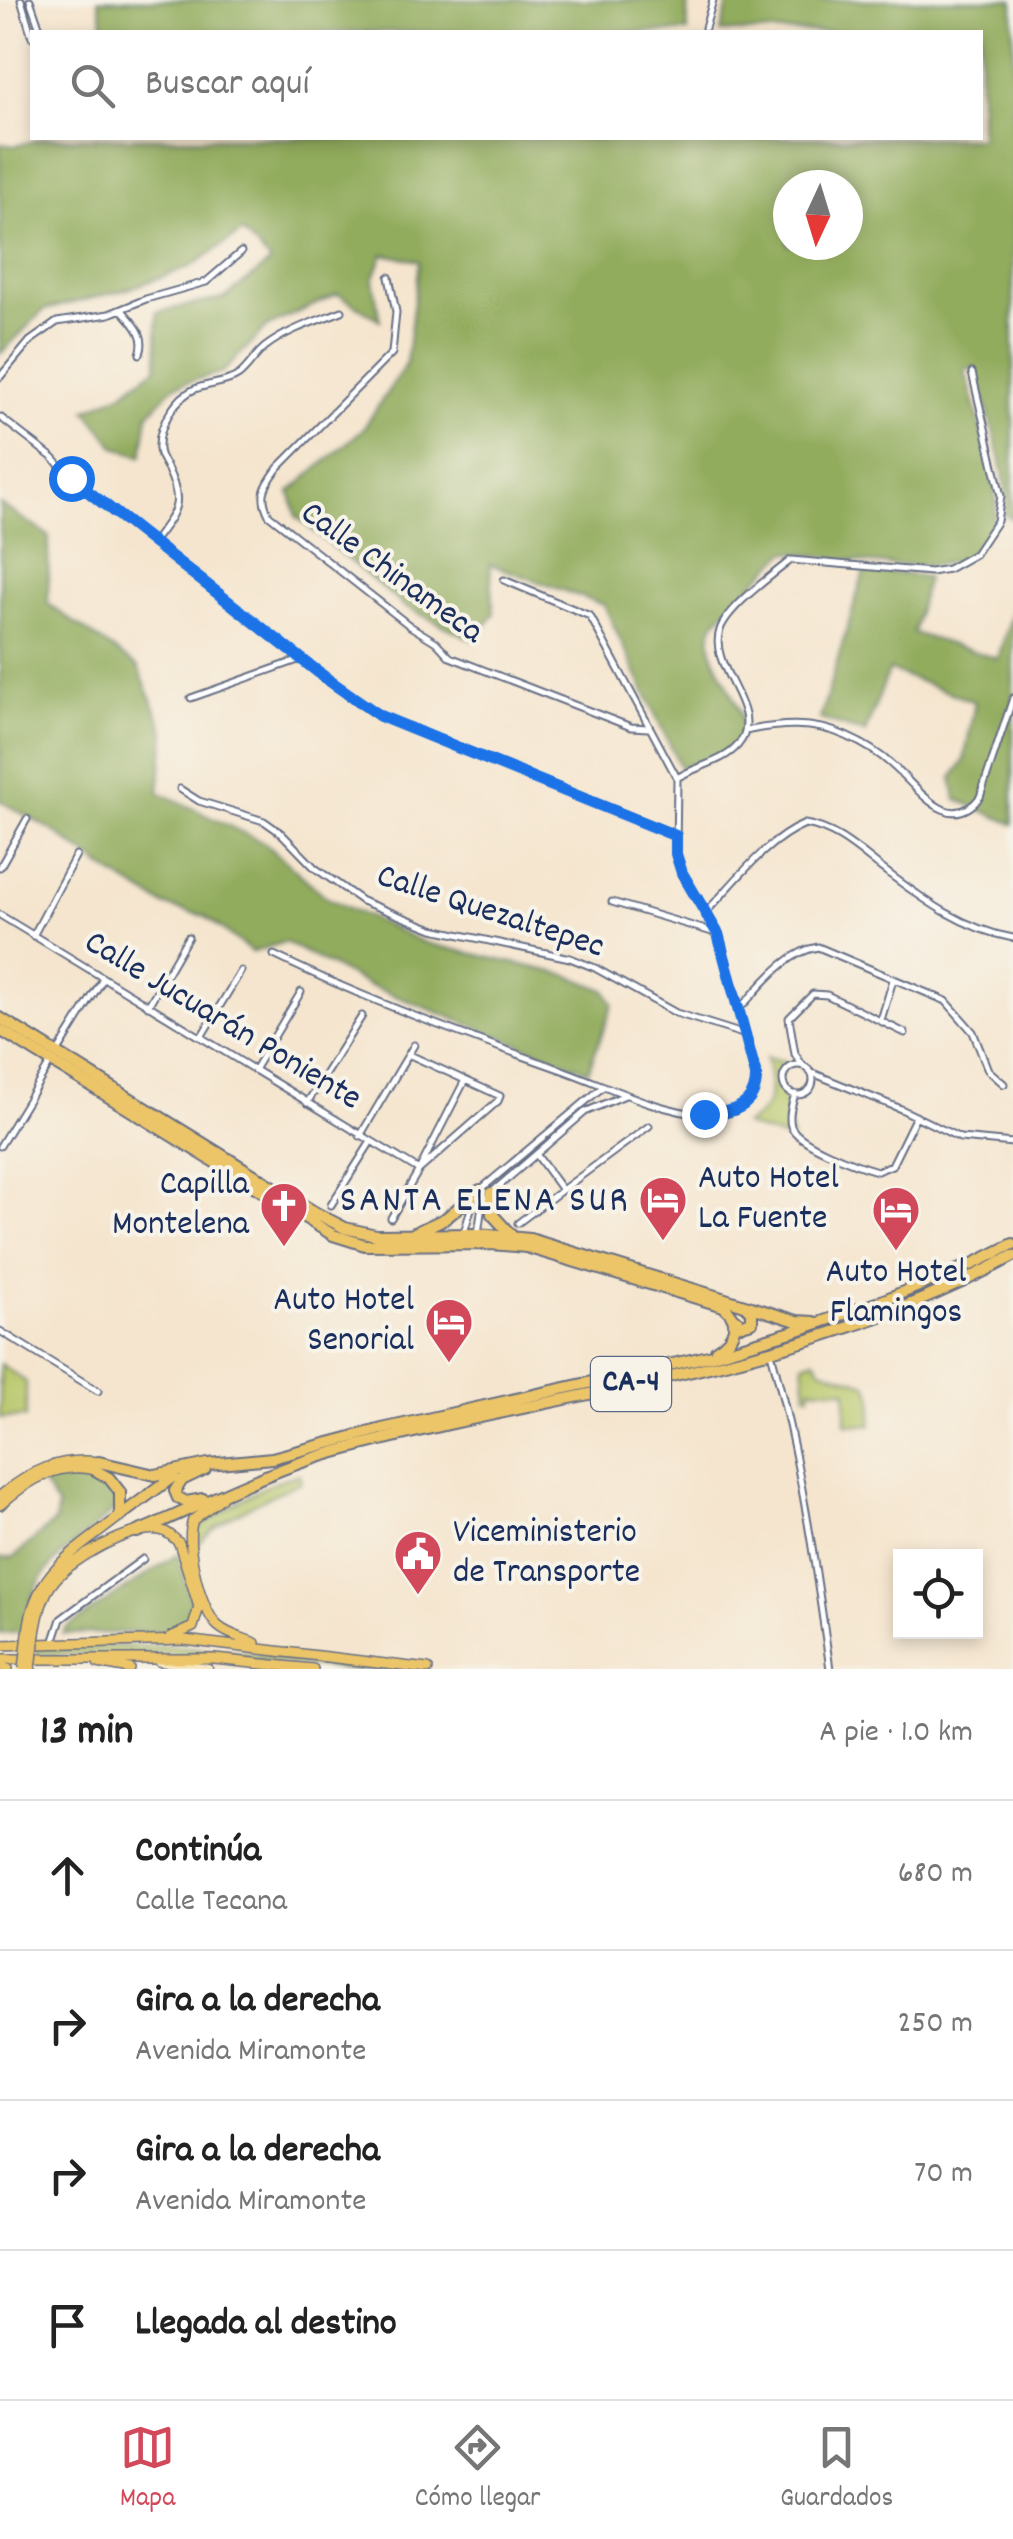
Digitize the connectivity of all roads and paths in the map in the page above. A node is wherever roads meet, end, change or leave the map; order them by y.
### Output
1 (21, 0) edge
2 (30, 0) edge
3 (713, 0) edge
4 (706, 28) dead end
5 (30, 30) edge
6 (40, 30) edge
7 (242, 252) dead end
8 (389, 278) dead end
9 (122, 310) junction
10 (342, 310) dead end
11 (140, 354) dead end
12 (972, 373) dead end
13 (0, 377) edge
14 (0, 417) edge
15 (153, 542) junction
16 (504, 580) dead end
17 (302, 659) junction
18 (191, 698) dead end
19 (1013, 698) edge
20 (648, 728) junction
21 (745, 731) junction
22 (677, 778) junction
23 (180, 790) dead end
24 (27, 820) dead end
25 (676, 836) junction
26 (76, 855) dead end
27 (0, 868) edge
28 (612, 902) dead end
29 (707, 911) junction
30 (0, 915) edge
31 (718, 934) junction
32 (33, 936) junction
33 (188, 937) dead end
34 (1013, 938) edge
35 (274, 954) dead end
36 (242, 971) dead end
37 (102, 979) junction
38 (894, 979) junction
39 (301, 992) dead end
40 (148, 1006) junction
41 (738, 1010) junction
42 (362, 1016) dead end
43 (0, 1018) edge
44 (881, 1020) junction
45 (0, 1030) edge
46 (905, 1032) dead end
47 (746, 1035) junction
48 (201, 1037) junction
49 (414, 1044) dead end
50 (795, 1054) junction
51 (410, 1055) junction
52 (54, 1058) junction
53 (803, 1066) junction
54 (254, 1070) junction
55 (786, 1071) junction
56 (810, 1072) junction
57 (827, 1077) junction
58 (464, 1080) junction
59 (1004, 1084) dead end
60 (604, 1086) junction
61 (809, 1089) junction
62 (630, 1094) junction
63 (795, 1094) junction
64 (308, 1103) junction
65 (916, 1116) junction
66 (649, 1126) dead end
67 (360, 1136) junction
68 (370, 1143) junction
69 (1013, 1143) edge
70 (0, 1146) edge
71 (536, 1154) junction
72 (419, 1170) junction
73 (562, 1190) junction
74 (486, 1192) junction
75 (331, 1205) dead end
76 (390, 1218) dead end
77 (518, 1222) dead end
78 (464, 1234) junction
79 (478, 1234) junction
80 (407, 1236) junction
81 (513, 1236) junction
82 (1013, 1244) edge
83 (1013, 1256) edge
84 (742, 1303) junction
85 (735, 1319) junction
86 (825, 1322) junction
87 (0, 1330) edge
88 (770, 1352) junction
89 (690, 1360) junction
90 (98, 1391) dead end
91 (234, 1461) junction
92 (83, 1464) junction
93 (208, 1464) junction
94 (97, 1466) junction
95 (241, 1486) junction
96 (227, 1490) junction
97 (0, 1496) edge
98 (0, 1505) edge
99 (120, 1516) junction
100 (137, 1532) junction
101 (143, 1559) dead end
102 (31, 1634) junction
103 (158, 1639) junction
104 (53, 1643) junction
105 (0, 1644) edge
106 (271, 1649) junction
107 (66, 1658) junction
108 (126, 1658) junction
109 (0, 1662) edge
110 (8, 1669) edge
111 (28, 1669) edge
112 (130, 1669) edge
113 (208, 1669) edge
114 (313, 1669) edge
115 (428, 1669) edge
116 (830, 1669) edge

1 - 5 street
2 - 6 street
3 - 4 street
7 - 9 street
8 - 20 street, Calle Chinameca
9 - 11 street
9 - 13 street
10 - 15 street
12 - 21 street
14 - 15 street
15 - 17 street
16 - 20 street
17 - 18 street
17 - 25 street
19 - 21 street
20 - 22 street
21 - 22 street
22 - 25 street
23 - 47 street, Calle Quezaltepec
24 - 27 street
25 - 29 street
26 - 32 street
28 - 31 street
29 - 31 street
29 - 34 street
30 - 32 street, Calle Jucuarán Poniente
31 - 41 street
32 - 37 street, Calle Jucuarán Poniente
33 - 40 street
35 - 60 street
36 - 48 street
37 - 40 street, Calle Jucuarán Poniente
37 - 52 street
38 - 41 street
38 - 44 street
38 - 59 street
39 - 54 street
40 - 48 street, Calle Jucuarán Poniente
41 - 47 street
42 - 64 street
43 - 52 highway
44 - 46 street
44 - 50 street
45 - 52 highway
47 - 62 street
48 - 54 street, Calle Jucuarán Poniente
49 - 51 street
50 - 53 street
50 - 55 street
51 - 58 street
51 - 67 street
52 - 70 street
52 - 80 highway
52 - 85 highway
53 - 55 street
53 - 56 street
54 - 64 street, Calle Jucuarán Poniente
55 - 63 street
56 - 57 street
56 - 61 street
57 - 61 street
57 - 65 street
58 - 72 street
58 - 72 street
60 - 62 street
60 - 74 street
61 - 63 street
62 - 71 street
63 - 65 street
64 - 67 street, Calle Jucuarán Poniente
65 - 69 street
66 - 73 street
67 - 68 street, Calle Jucuarán Poniente
68 - 72 street, Calle Jucuarán Poniente
68 - 75 street
71 - 73 street
71 - 74 street
72 - 76 street
73 - 77 street
74 - 78 street
74 - 79 street
74 - 80 highway
74 - 81 highway
78 - 79 highway
78 - 80 highway
79 - 81 highway
81 - 84 highway
82 - 86 highway, CA-4
83 - 88 highway, CA-4
84 - 85 highway
84 - 86 highway
85 - 89 highway
86 - 89 highway, CA-4
87 - 90 street
88 - 95 highway, CA-4
88 - 116 street
89 - 91 highway, CA-4
91 - 93 highway, CA-4
91 - 96 highway
92 - 94 main road
92 - 97 main road
92 - 98 main road
93 - 94 highway
93 - 99 highway, CA-4
94 - 99 highway
95 - 96 highway, CA-4
95 - 106 main road
96 - 100 highway, CA-4
99 - 102 main road, CA-4
100 - 102 main road, CA-4
100 - 103 main road
101 - 104 street
102 - 111 main road, bridge
103 - 104 main road
103 - 106 main road
104 - 105 main road
106 - 115 main road
107 - 108 main road
107 - 109 main road
107 - 112 main road
108 - 113 street
108 - 114 main road
109 - 110 main road

